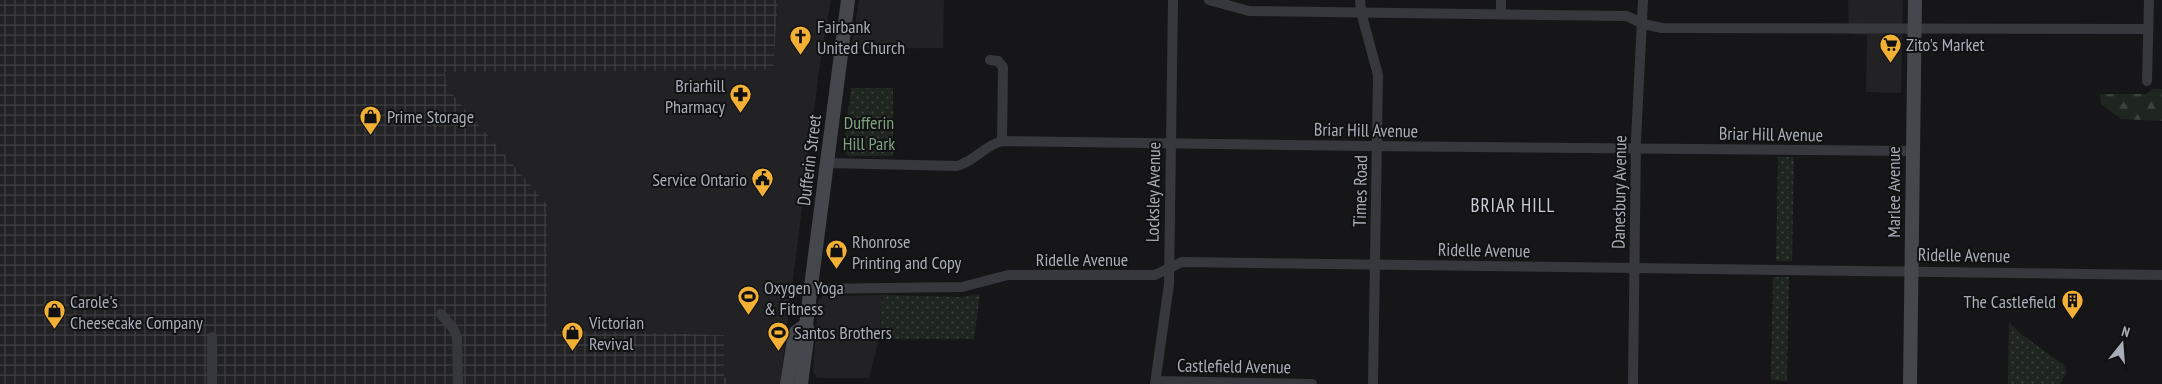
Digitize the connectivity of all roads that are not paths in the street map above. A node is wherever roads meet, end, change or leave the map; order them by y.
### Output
1 (848, 0) edge
2 (1173, 0) edge
3 (1209, 0) edge
4 (1360, 0) edge
5 (1501, 0) edge
6 (1644, 0) edge
7 (1915, 0) edge
8 (2149, 0) edge
9 (1361, 12) junction
10 (1501, 14) junction
11 (1643, 24) junction
12 (1915, 28) junction
13 (2148, 29) junction
14 (990, 60) dead end
15 (2147, 81) dead end
16 (1002, 141) junction
17 (1170, 143) junction
18 (1376, 146) junction
19 (1635, 149) junction
20 (1912, 151) junction
21 (826, 163) junction
22 (1374, 264) junction
23 (1169, 268) junction
24 (1634, 268) junction
25 (1911, 271) junction
26 (2162, 275) edge
27 (811, 290) junction
28 (441, 314) dead end
29 (806, 324) junction
30 (212, 337) dead end
31 (1156, 382) edge
32 (212, 384) edge
33 (458, 384) edge
34 (787, 384) edge
35 (801, 384) edge
36 (1312, 384) edge
37 (1373, 384) edge
38 (1633, 384) edge
39 (1910, 384) edge

1 - 21 main road, Dufferin Street
2 - 17 street, Locksley Avenue
3 - 9 street
4 - 9 street, Times Road
5 - 10 street
6 - 11 street, Danesbury Avenue
7 - 12 main road, Marlee Avenue
8 - 13 street
9 - 10 street
9 - 18 street, Times Road
10 - 11 street
11 - 12 street
11 - 19 street, Danesbury Avenue
12 - 13 street
12 - 20 main road, Marlee Avenue
13 - 15 street
14 - 16 street
16 - 17 street, Briar Hill Avenue
16 - 21 street, Briar Hill Avenue
17 - 18 street, Briar Hill Avenue
17 - 23 street, Locksley Avenue
18 - 19 street, Briar Hill Avenue
18 - 22 street, Times Road
19 - 20 street, Briar Hill Avenue
19 - 24 street, Danesbury Avenue
20 - 25 main road, Marlee Avenue
21 - 27 main road, Dufferin Street
22 - 23 street, Ridelle Avenue
22 - 24 street, Ridelle Avenue
22 - 37 street, Times Road
23 - 27 street, Ridelle Avenue
23 - 31 street, Locksley Avenue
24 - 25 street, Ridelle Avenue
24 - 38 street, Danesbury Avenue
25 - 26 street, Ridelle Avenue
25 - 39 main road, Marlee Avenue
27 - 29 main road, Dufferin Street
28 - 33 street
29 - 34 main road, Dufferin Street
29 - 35 main road, Dufferin Street
30 - 32 street
31 - 36 street, Castlefield Avenue

